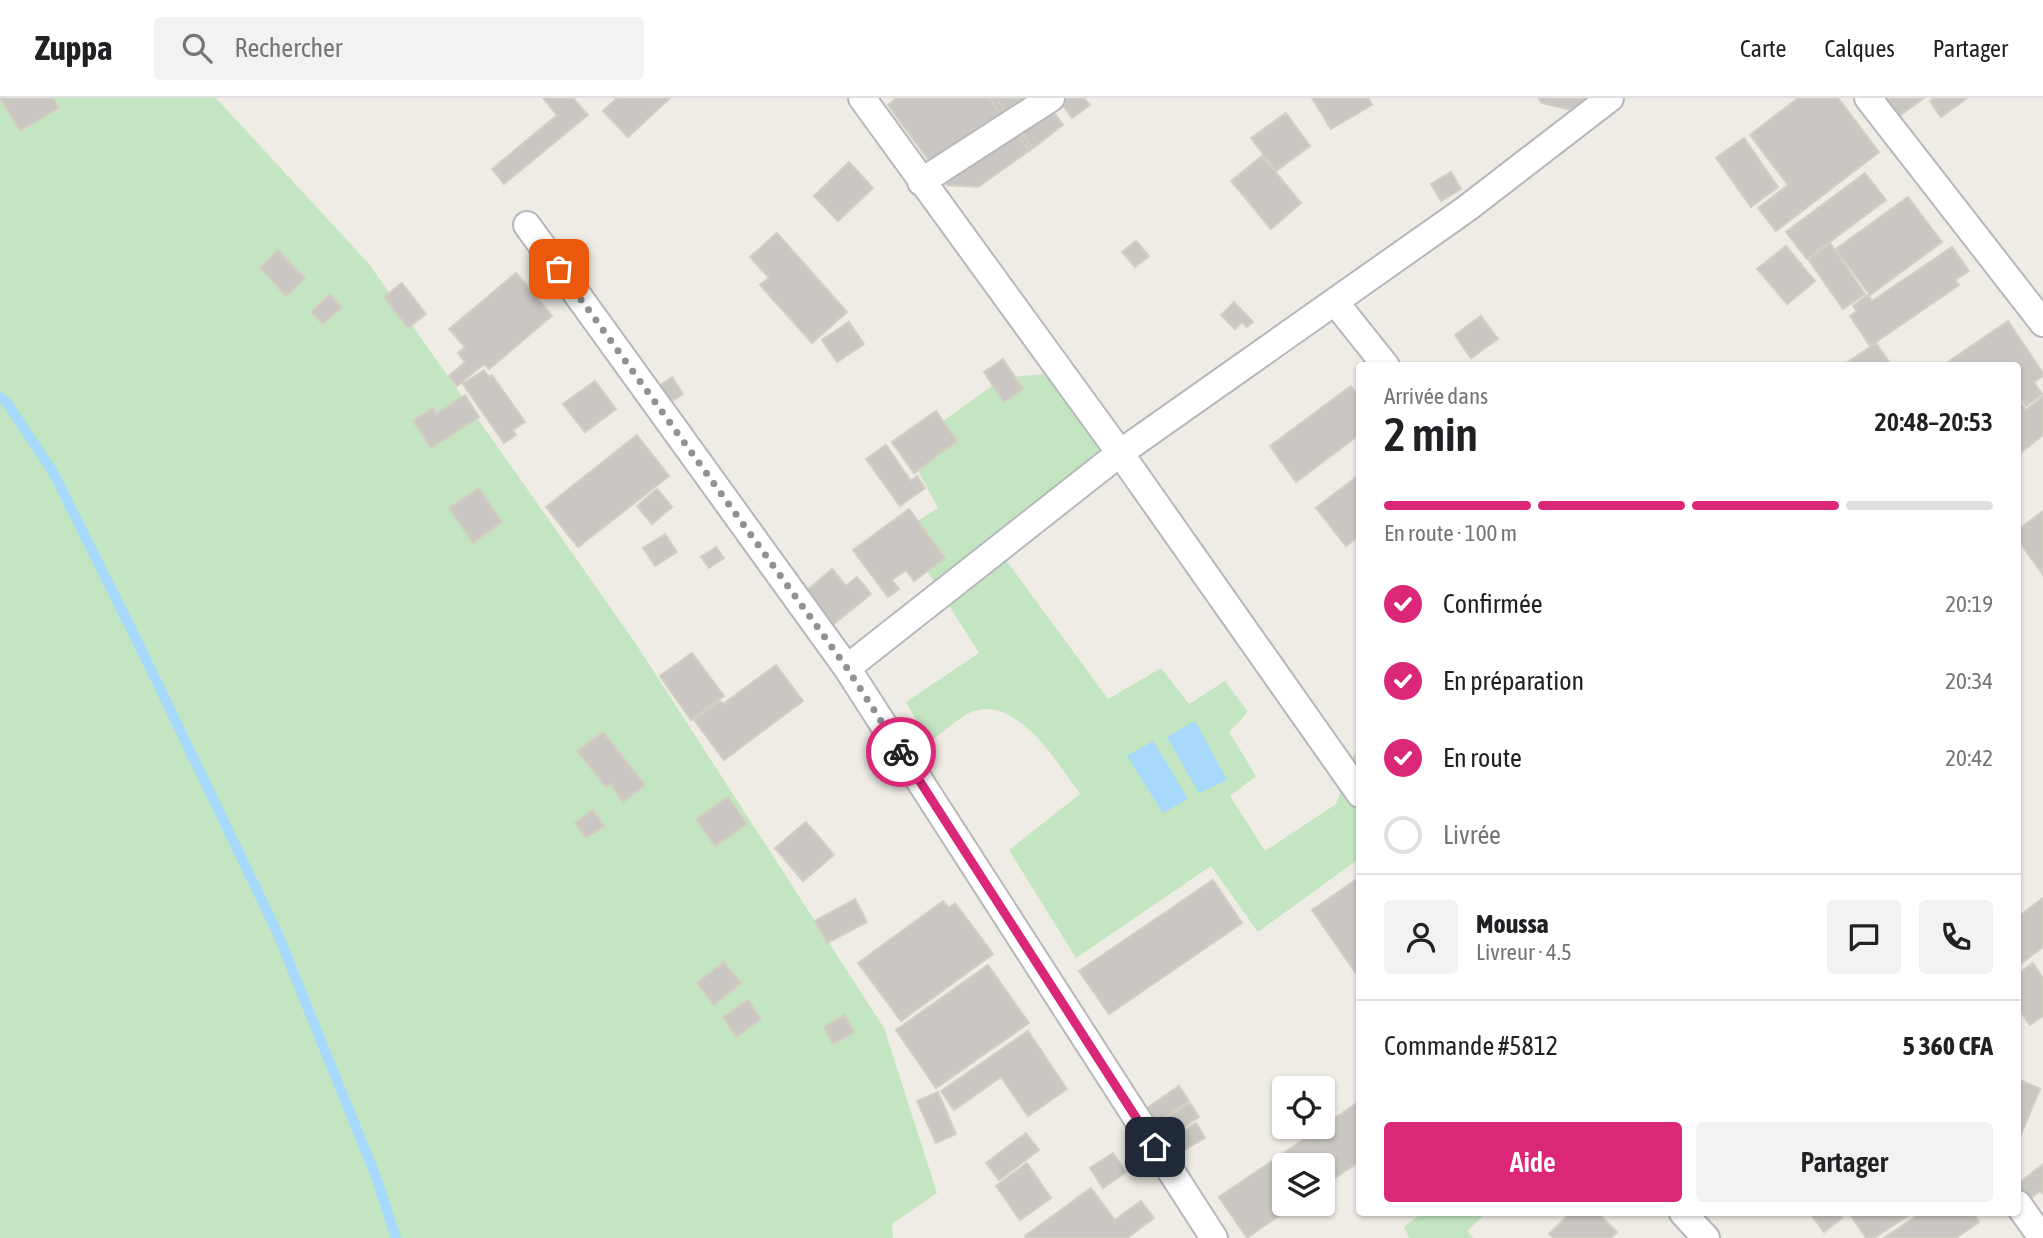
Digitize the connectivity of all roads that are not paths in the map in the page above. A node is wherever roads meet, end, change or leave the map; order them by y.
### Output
1 (862, 98) edge
2 (1051, 98) edge
3 (1609, 98) edge
4 (1868, 98) edge
5 (921, 181) junction
6 (527, 225) dead end
7 (1335, 302) junction
8 (2043, 323) edge
9 (1383, 362) edge
10 (1120, 453) junction
11 (847, 668) junction
12 (1356, 788) edge
13 (2021, 1208) edge
14 (1686, 1216) edge
15 (1214, 1238) edge
16 (1706, 1238) edge
17 (2042, 1238) edge

1 - 5 street
2 - 5 street
3 - 7 street
4 - 8 street
5 - 10 street
6 - 11 street
7 - 9 street
7 - 10 street
10 - 11 street
10 - 12 street
11 - 15 street
13 - 17 street
14 - 16 street

